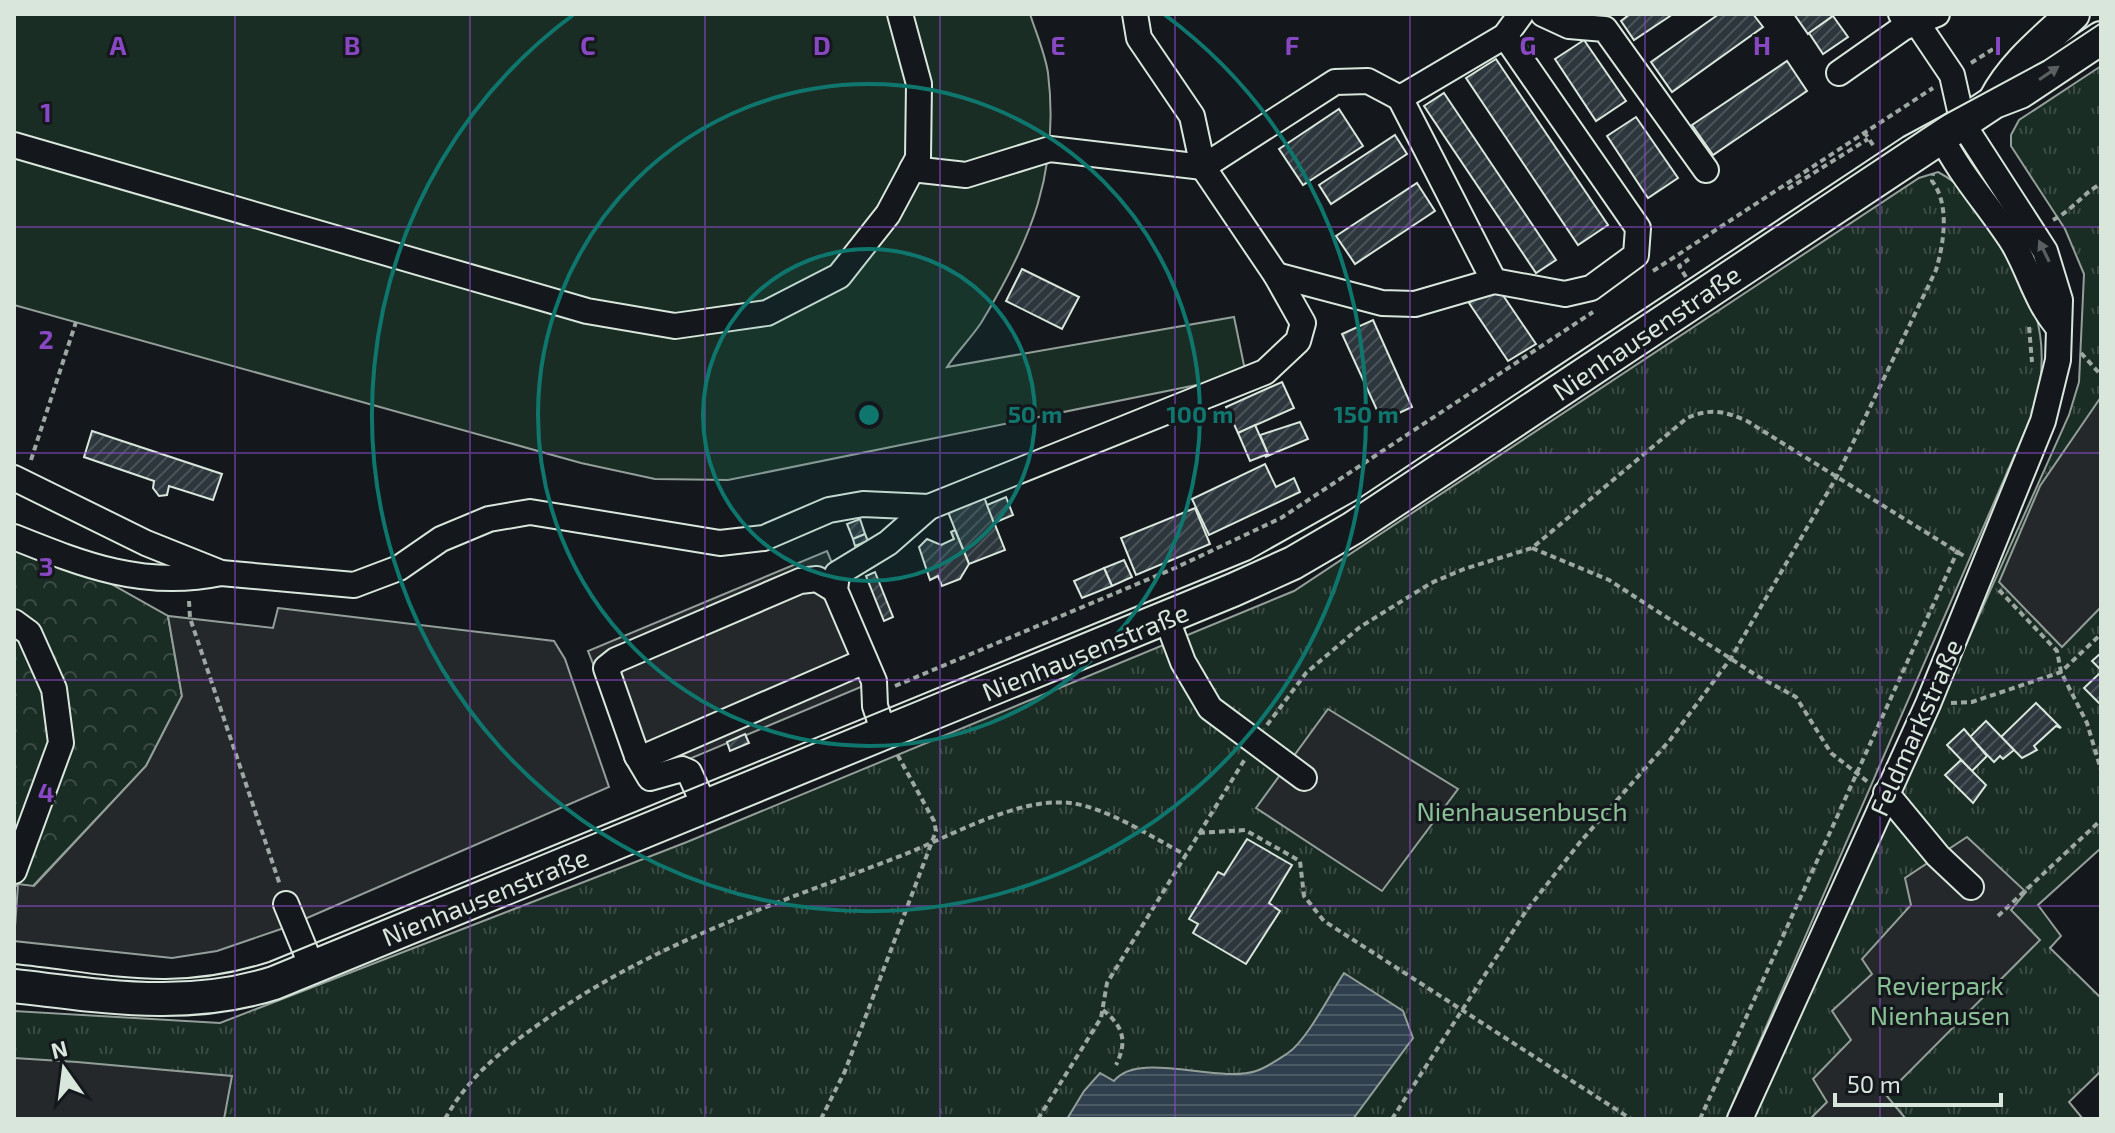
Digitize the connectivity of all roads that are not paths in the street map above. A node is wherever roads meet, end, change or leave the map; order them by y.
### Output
1 (900, 14) edge
2 (1135, 14) edge
3 (1521, 14) edge
4 (1543, 14) edge
5 (2073, 14) edge
6 (1918, 17) edge
7 (1505, 36) junction
8 (2101, 38) edge
9 (1839, 73) dead end
10 (1400, 98) junction
11 (1994, 102) junction
12 (1952, 131) junction
13 (14, 145) edge
14 (1203, 167) junction
15 (912, 169) junction
16 (1706, 170) dead end
17 (1276, 275) junction
18 (1494, 281) junction
19 (2057, 326) junction
20 (14, 478) edge
21 (929, 507) junction
22 (14, 537) edge
23 (221, 573) junction
24 (835, 590) junction
25 (1166, 617) junction
26 (14, 622) edge
27 (865, 661) junction
28 (884, 733) junction
29 (637, 756) junction
30 (1304, 778) dead end
31 (1886, 793) junction
32 (705, 807) junction
33 (14, 871) edge
34 (1971, 887) dead end
35 (286, 904) road end
36 (312, 967) junction
37 (14, 986) edge
38 (1740, 1119) edge

1 - 15 street
2 - 14 street
3 - 7 street
4 - 16 street
5 - 11 main road
6 - 9 street
6 - 12 street
7 - 10 street
7 - 18 street
11 -> 8 main road
10 - 14 street
10 - 18 street
11 - 12 main road
12 - 19 street
19 -> 12 street, Feldmarkstraße
12 - 25 main road, Nienhausenstraße
13 - 15 street
14 - 15 street
14 - 17 street
17 - 18 street
17 - 21 street
19 - 31 street, Feldmarkstraße
20 - 23 street
21 - 23 street
21 - 24 street
22 - 23 street
24 - 27 street
24 - 29 street
25 - 28 main road, Nienhausenstraße
25 - 30 street
26 - 33 street
27 - 28 street
27 - 29 street
28 - 32 main road, Nienhausenstraße
29 - 32 street
31 - 34 street
31 - 38 street, Feldmarkstraße
32 - 36 main road, Nienhausenstraße
35 - 36 street
36 - 37 main road, Nienhausenstraße

